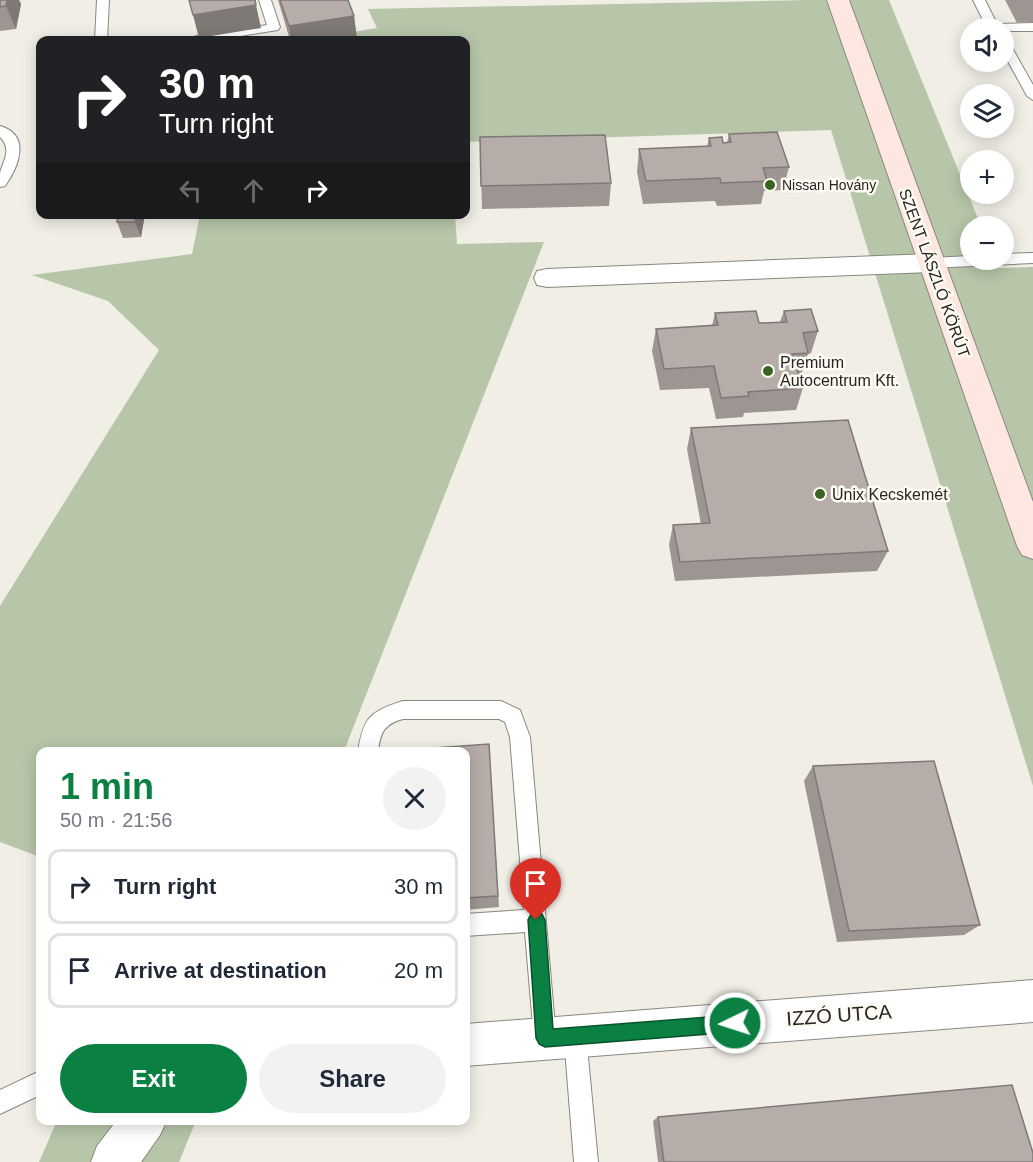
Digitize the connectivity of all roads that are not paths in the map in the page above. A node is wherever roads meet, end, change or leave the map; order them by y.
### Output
1 (104, 0) edge
2 (265, 0) edge
3 (838, 0) edge
4 (979, 0) edge
5 (1033, 27) edge
6 (101, 36) edge
7 (220, 36) edge
8 (1014, 62) edge
9 (1033, 96) edge
10 (0, 130) edge
11 (0, 183) edge
12 (1033, 258) edge
13 (931, 263) junction
14 (547, 278) dead end
15 (1033, 546) edge
16 (369, 747) edge
17 (536, 920) junction
18 (470, 925) edge
19 (1033, 1000) edge
20 (560, 1037) junction
21 (470, 1045) edge
22 (36, 1085) edge
23 (0, 1102) edge
24 (141, 1125) edge
25 (113, 1162) edge
26 (586, 1162) edge

1 - 6 lane
2 - 7 lane
3 - 13 street, SZENT LÁSZLÓ KÖRÚT
4 - 5 lane
8 - 9 lane
10 - 11 lane
12 - 13 lane
13 - 14 street
13 - 15 street, SZENT LÁSZLÓ KÖRÚT
16 - 17 lane
17 - 18 lane
17 - 20 lane
19 - 20 street, IZZÓ UTCA
20 - 21 street, IZZÓ UTCA
20 - 26 lane
22 - 23 lane
24 - 25 street

